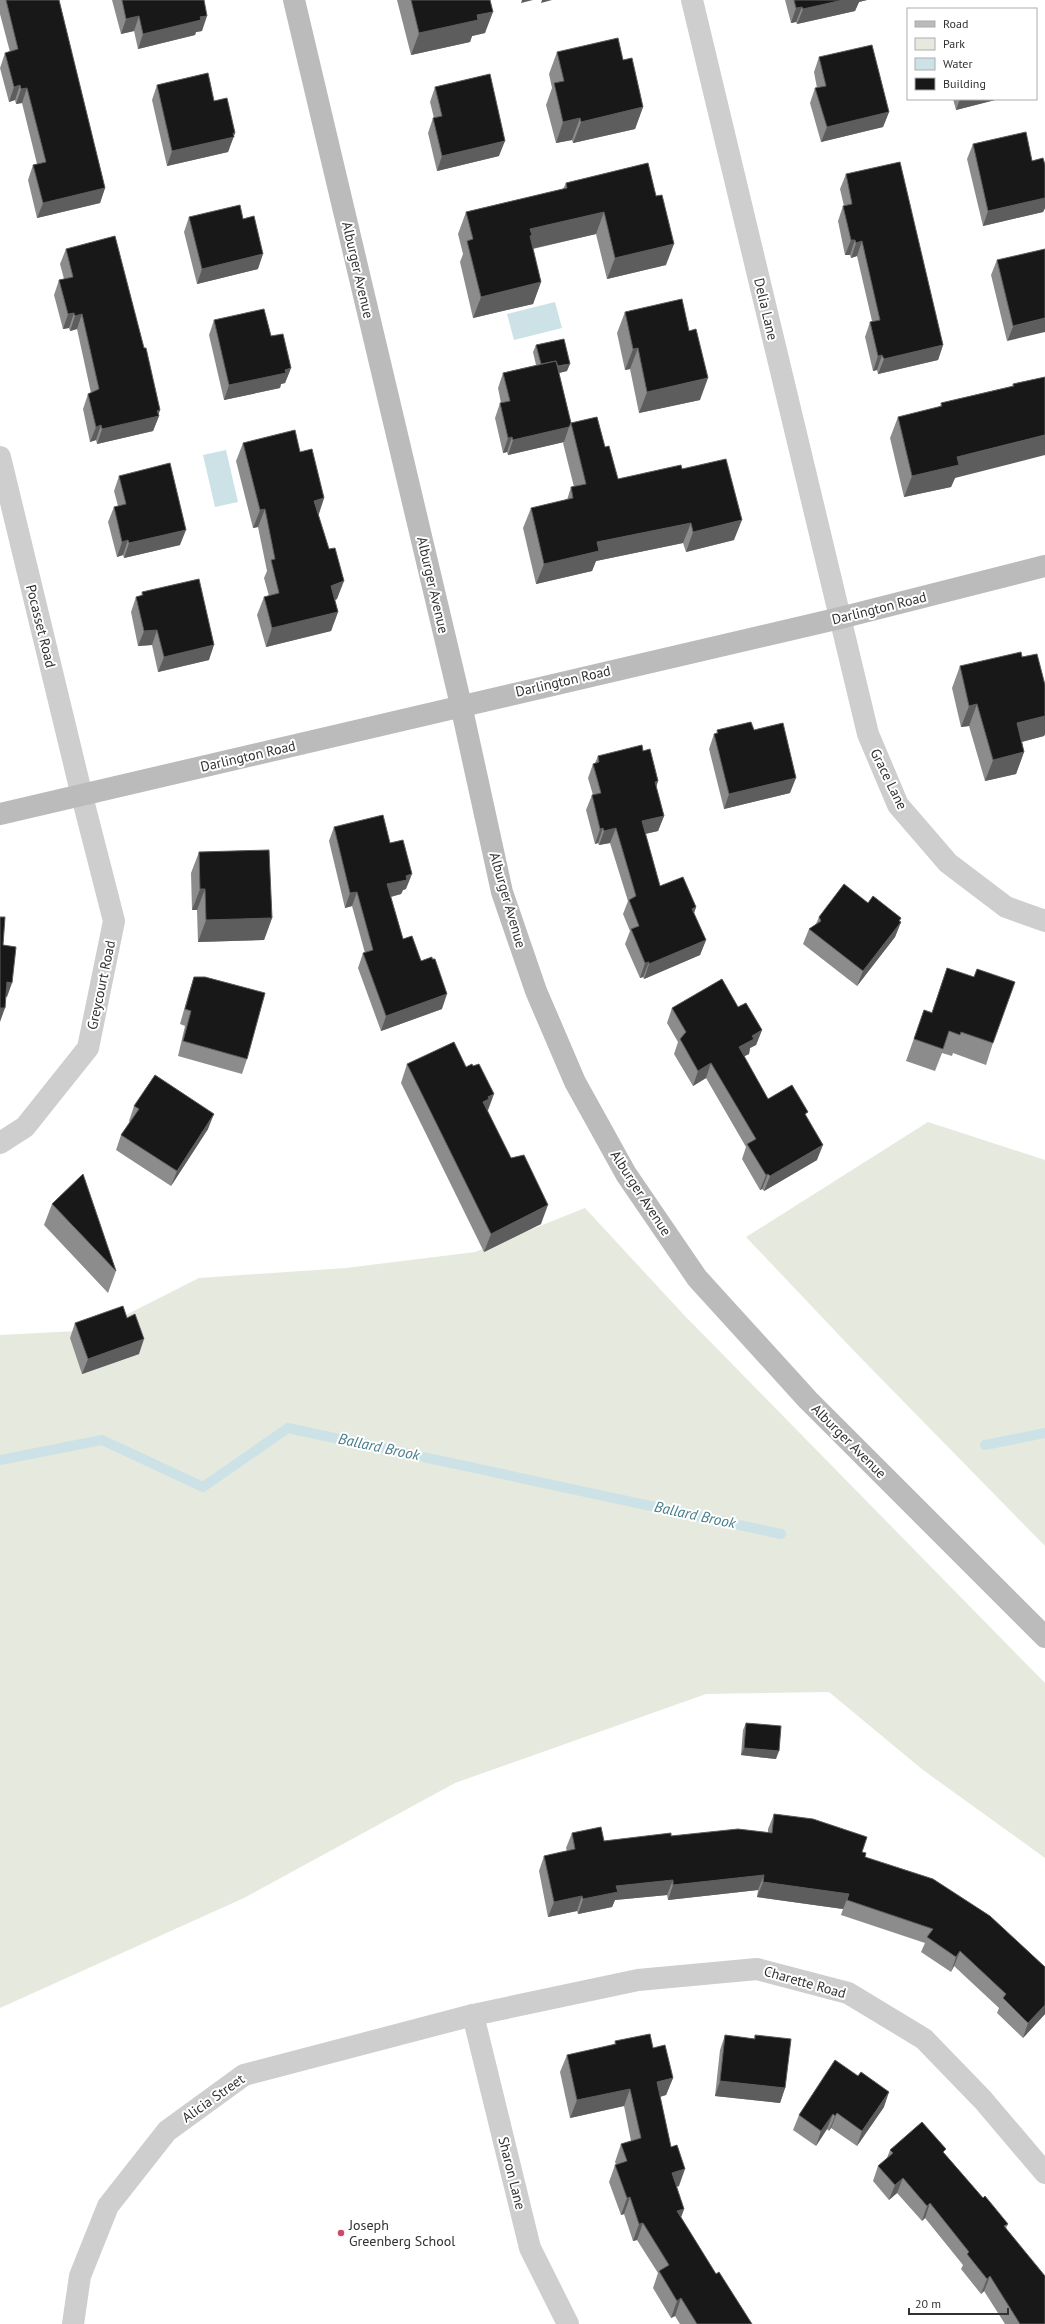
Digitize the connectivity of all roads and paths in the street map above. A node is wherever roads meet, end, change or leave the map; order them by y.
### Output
1 (294, 0) edge
2 (692, 0) edge
3 (0, 457) edge
4 (1045, 566) edge
5 (840, 618) junction
6 (461, 705) junction
7 (82, 796) junction
8 (0, 814) edge
9 (1045, 921) edge
10 (0, 1143) edge
11 (1045, 1637) edge
12 (473, 2015) junction
13 (1045, 2173) edge
14 (72, 2324) edge
15 (568, 2324) edge

1 - 6 street, Alburger Avenue
2 - 5 street, Delia Lane
3 - 7 street, Pocasset Road
4 - 5 street, Darlington Road
5 - 6 street, Darlington Road
5 - 9 street, Grace Lane
6 - 7 street, Darlington Road
6 - 11 street, Alburger Avenue
7 - 8 street, Darlington Road
7 - 10 street, Greycourt Road
12 - 13 street, Charette Road
12 - 14 street, Alicia Street
12 - 15 street, Sharon Lane

